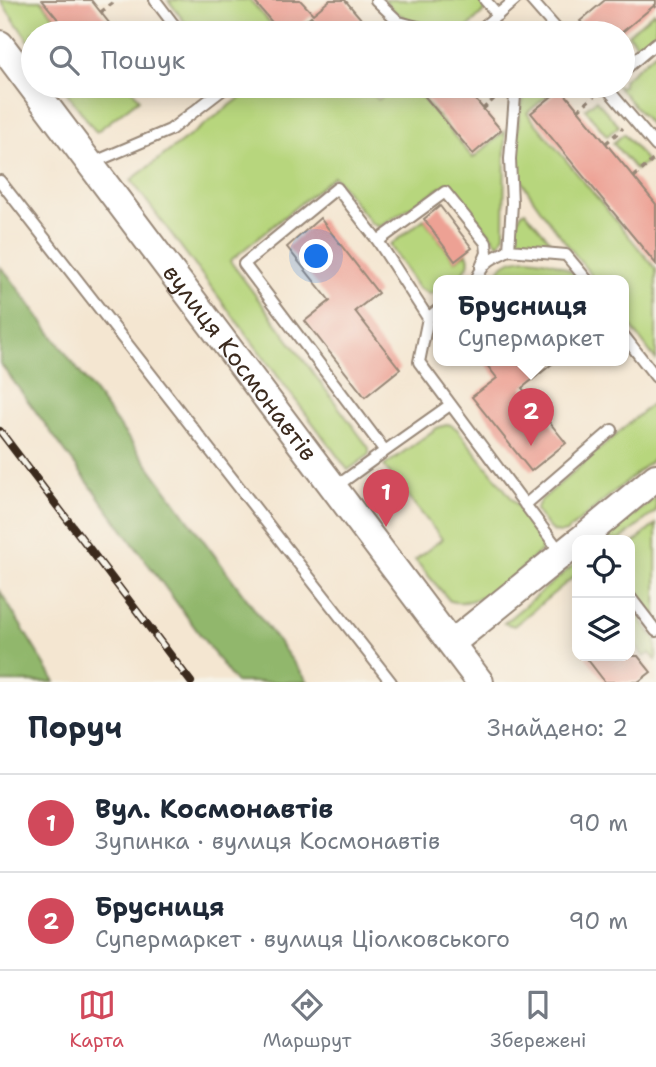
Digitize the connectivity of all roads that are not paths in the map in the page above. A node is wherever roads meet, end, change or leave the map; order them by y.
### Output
1 (155, 0) edge
2 (376, 0) edge
3 (485, 0) edge
4 (515, 0) edge
5 (531, 0) edge
6 (498, 15) junction
7 (171, 21) edge
8 (398, 21) edge
9 (491, 21) edge
10 (549, 21) edge
11 (0, 44) edge
12 (656, 44) edge
13 (635, 61) edge
14 (21, 72) edge
15 (40, 98) edge
16 (212, 98) edge
17 (515, 98) edge
18 (615, 98) edge
19 (656, 146) edge
20 (90, 164) junction
21 (0, 181) edge
22 (378, 241) junction
23 (509, 250) junction
24 (481, 267) junction
25 (478, 275) edge
26 (583, 275) edge
27 (433, 314) edge
28 (428, 318) junction
29 (629, 342) edge
30 (656, 377) edge
31 (450, 405) junction
32 (612, 430) dead end
33 (385, 452) junction
34 (656, 477) edge
35 (333, 488) junction
36 (525, 505) junction
37 (587, 535) edge
38 (572, 539) edge
39 (572, 547) edge
40 (631, 598) edge
41 (656, 631) edge
42 (452, 643) junction
43 (391, 682) edge
44 (480, 682) edge

1 - 7 lane
2 - 8 lane
3 - 6 lane
4 - 6 lane
5 - 10 lane
6 - 9 lane
11 - 14 street, вулиця Космонавтів
12 - 13 lane
15 - 20 street, вулиця Космонавтів
16 - 20 lane
17 - 23 lane
18 - 19 lane
20 - 35 street, вулиця Космонавтів
21 - 43 lane
22 - 24 lane
22 - 28 lane
22 - 33 lane
23 - 24 lane
23 - 26 lane
24 - 25 lane
27 - 28 lane
28 - 31 lane
29 - 30 lane
31 - 33 lane
31 - 36 lane
32 - 36 lane
33 - 35 lane
34 - 37 street
35 - 42 street, вулиця Космонавтів
36 - 38 lane
39 - 42 street
40 - 41 lane
42 - 44 street, вулиця Космонавтів

